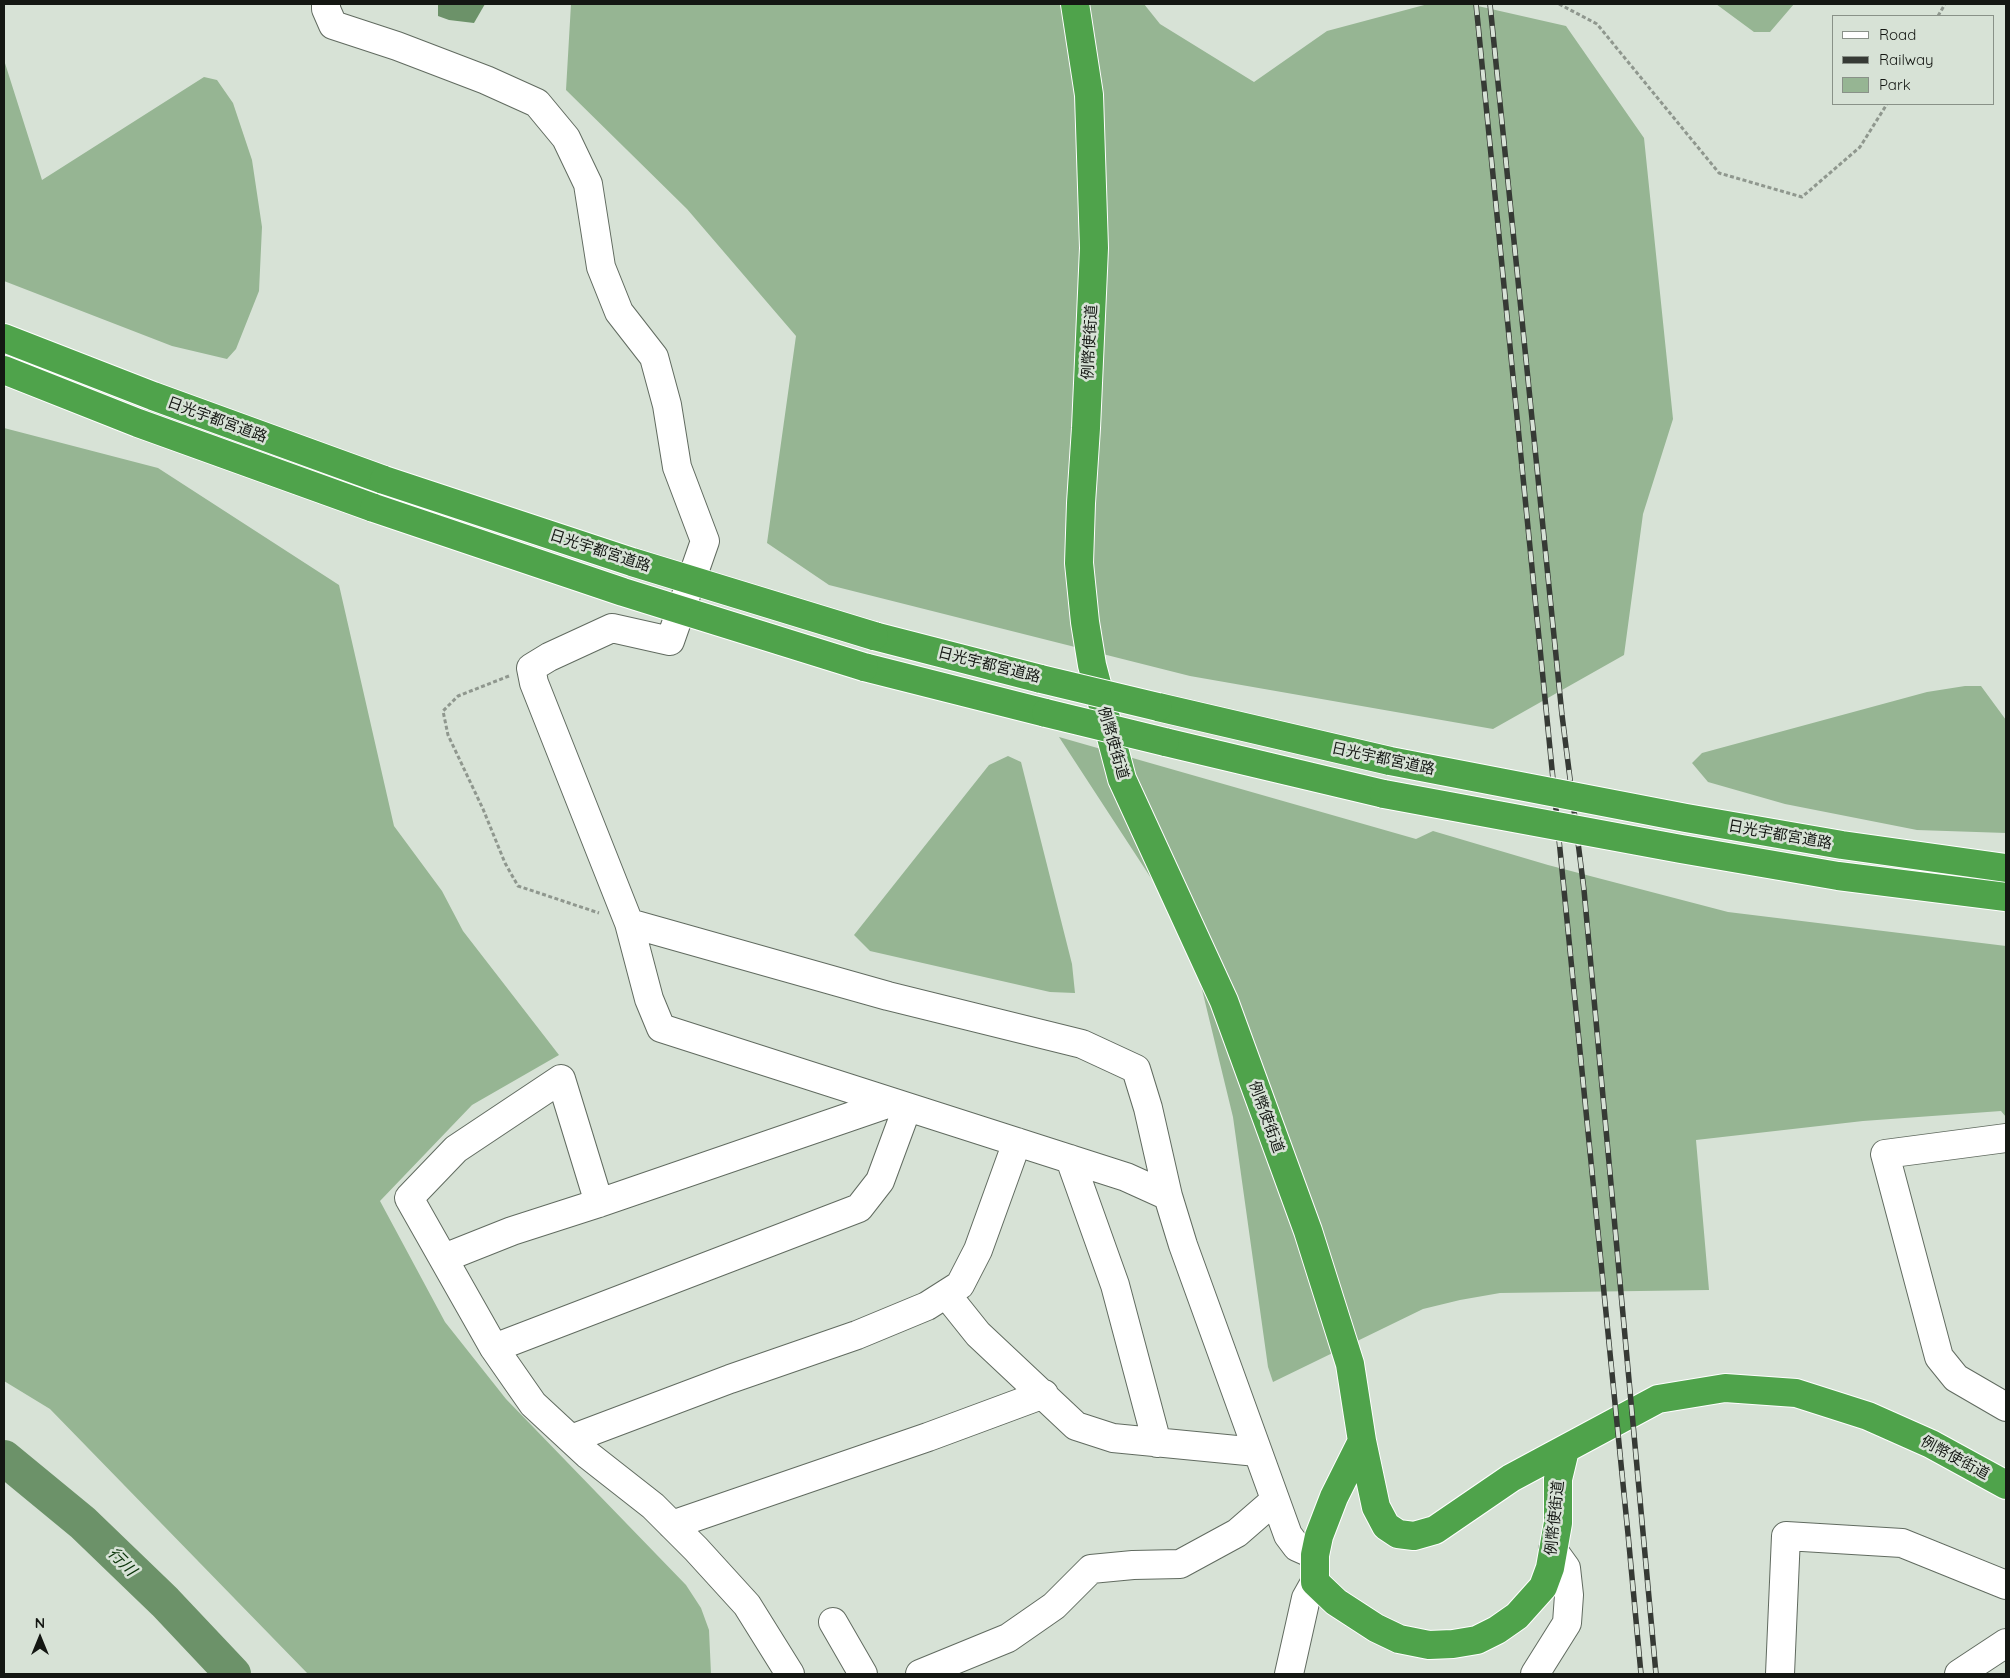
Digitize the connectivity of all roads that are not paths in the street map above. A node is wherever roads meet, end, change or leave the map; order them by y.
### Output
1 (326, 4) edge
2 (1075, 4) edge
3 (4, 338) edge
4 (4, 370) edge
5 (2006, 868) edge
6 (2006, 897) edge
7 (629, 923) junction
8 (899, 1105) junction
9 (2006, 1138) edge
10 (1017, 1142) junction
11 (1070, 1159) junction
12 (1168, 1196) junction
13 (599, 1203) junction
14 (444, 1258) junction
15 (946, 1294) junction
16 (494, 1348) junction
17 (1044, 1394) junction
18 (2006, 1407) edge
19 (570, 1439) junction
20 (1362, 1441) junction
21 (1158, 1443) junction
22 (1565, 1450) junction
23 (1257, 1452) junction
24 (2006, 1485) edge
25 (1274, 1500) junction
26 (672, 1525) junction
27 (1553, 1550) junction
28 (1315, 1555) junction
29 (1315, 1582) junction
30 (2006, 1585) edge
31 (833, 1622) dead end
32 (2006, 1644) edge
33 (790, 1674) edge
34 (863, 1674) edge
35 (920, 1674) edge
36 (1289, 1674) edge
37 (1535, 1674) edge
38 (1780, 1674) edge
39 (1959, 1674) edge

1 - 7 street
2 - 20 highway, 例幣使街道
3 - 5 highway, 日光宇都宮道路, bridge
4 - 6 highway, 日光宇都宮道路, bridge
7 - 8 street
7 - 12 street
8 - 10 street
8 - 13 street
8 - 16 street
9 - 18 street
10 - 11 street
10 - 15 street
11 - 12 street
11 - 21 street
12 - 23 street
13 - 14 street
13 - 14 street
14 - 16 street
15 - 17 street
15 - 19 street
16 - 19 street
17 - 21 street
17 - 26 street
19 - 26 street
20 - 22 highway, 例幣使街道
20 - 28 highway
21 - 23 street
22 - 24 highway, 例幣使街道
22 - 27 highway, 例幣使街道
23 - 25 street
25 - 28 street
25 - 35 street
26 - 33 street
27 - 29 highway, 例幣使街道
27 - 37 street
28 - 29 highway
29 - 36 street
30 - 38 street
31 - 34 street
32 - 39 street

